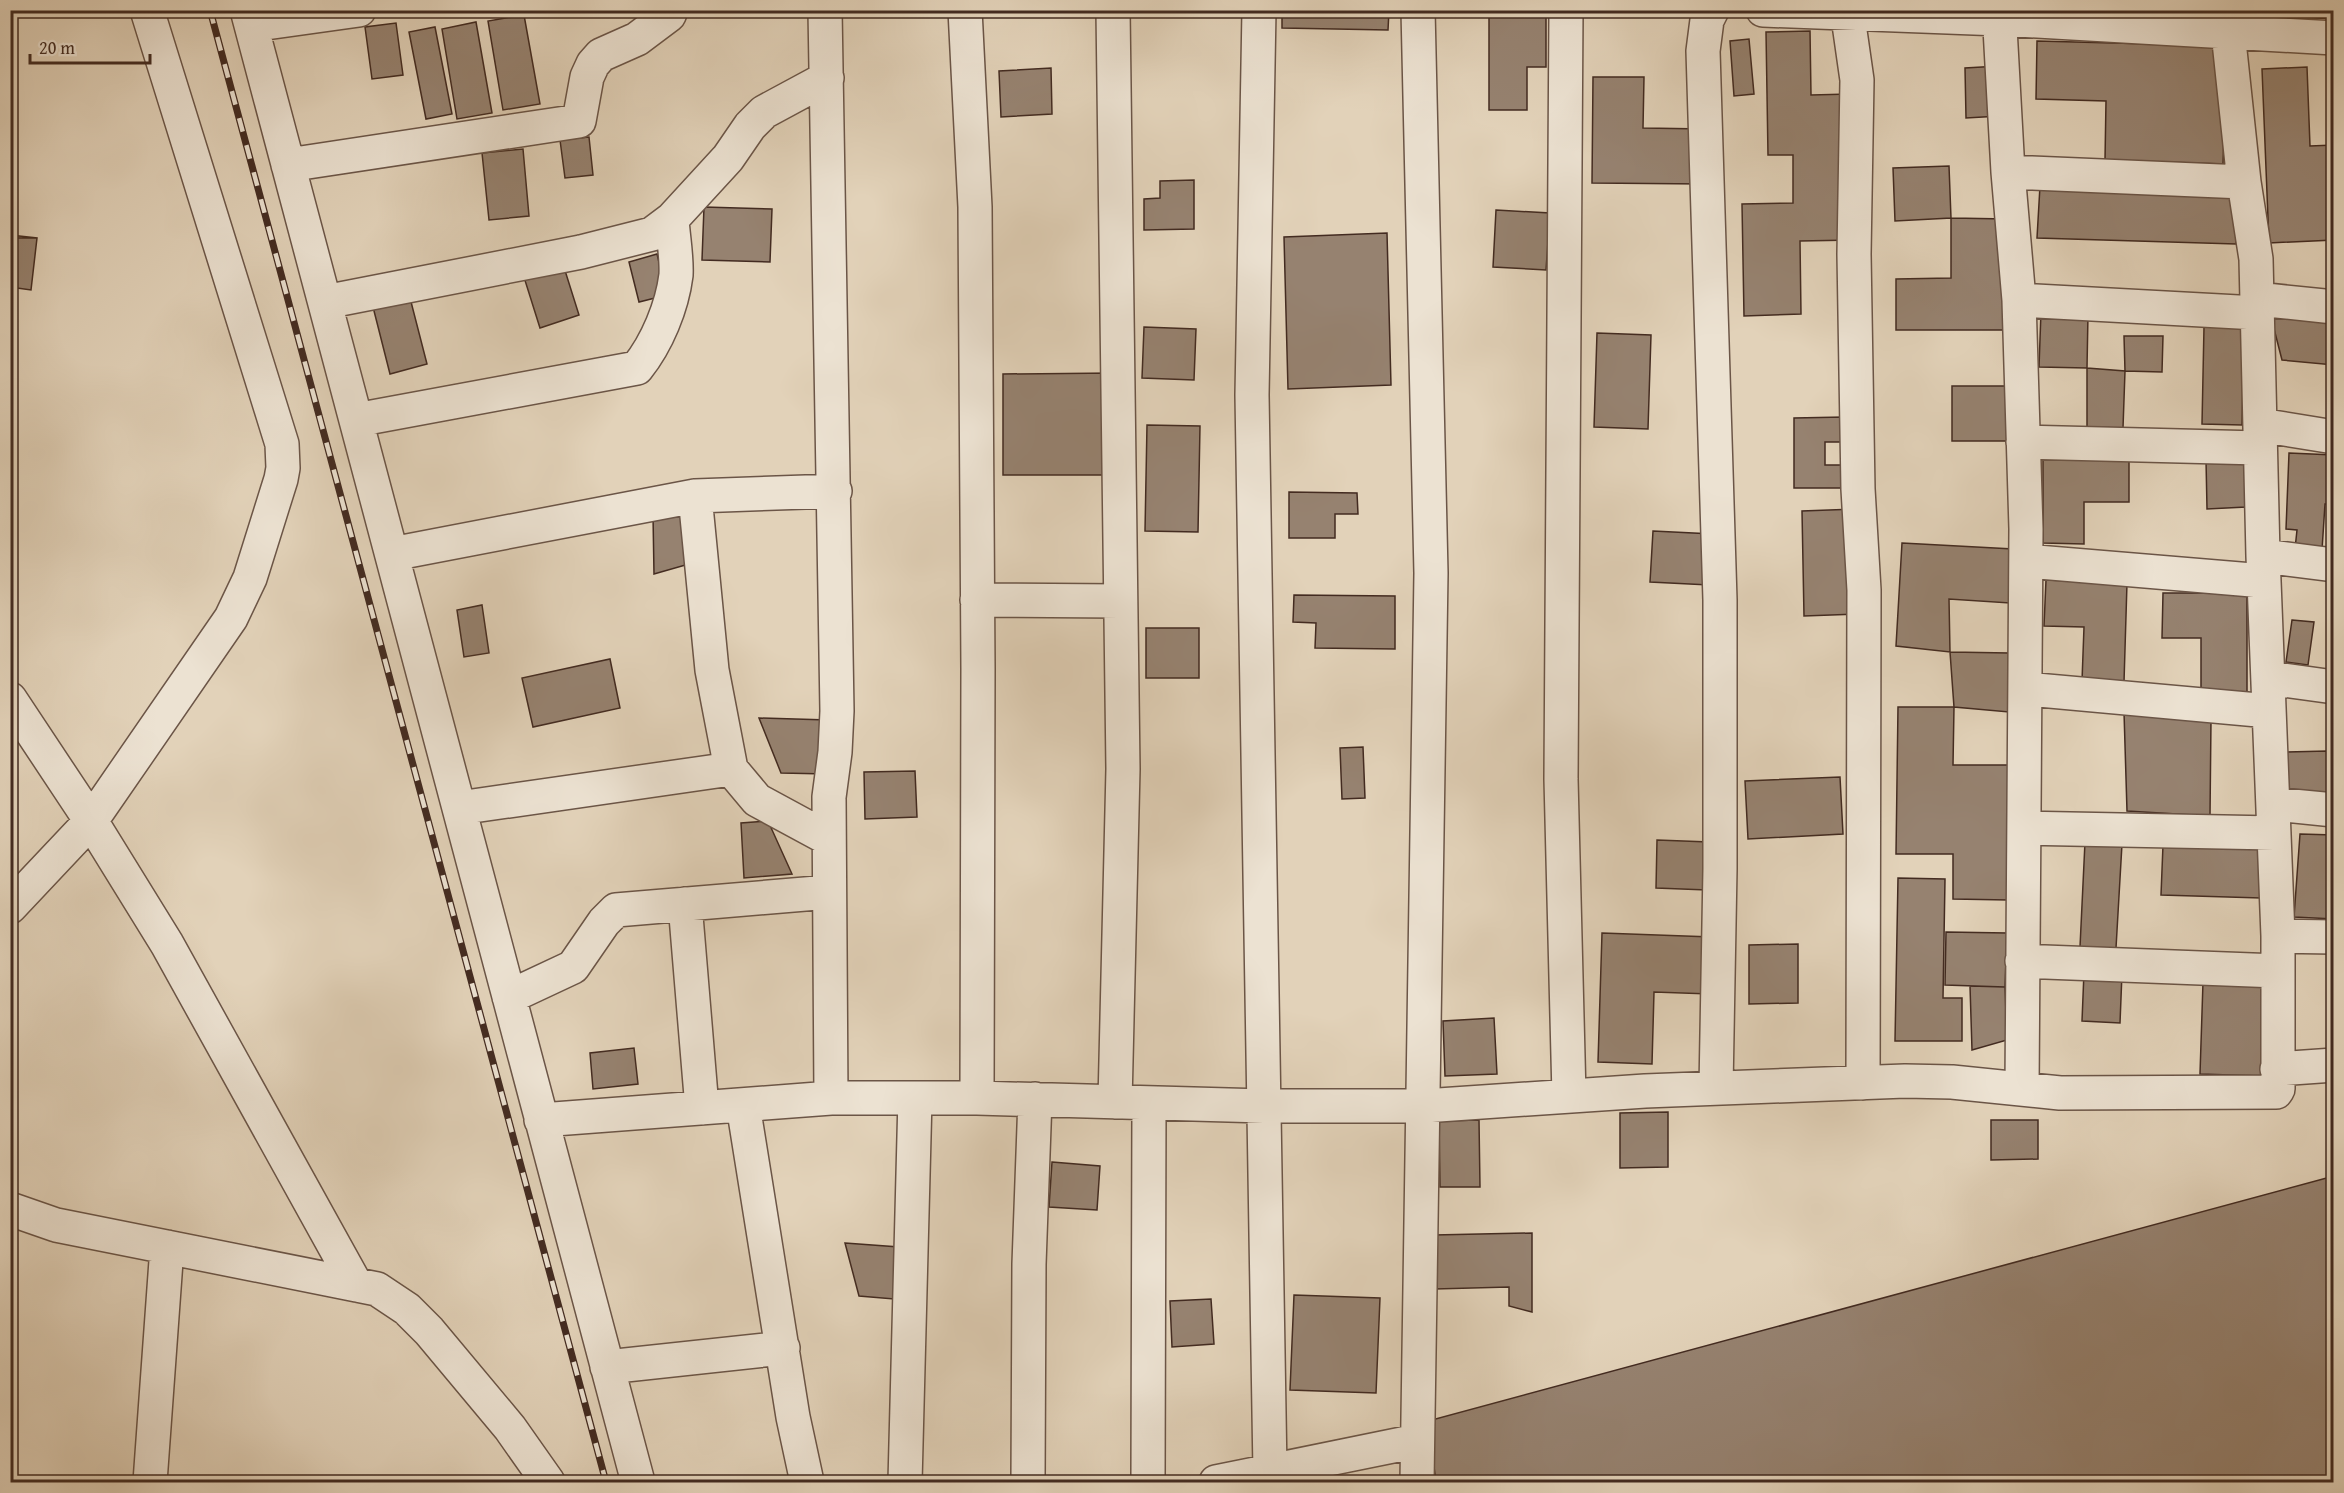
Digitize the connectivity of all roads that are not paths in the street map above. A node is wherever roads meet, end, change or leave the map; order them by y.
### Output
1 (147, 10) edge
2 (359, 10) edge
3 (672, 10) edge
4 (825, 10) edge
5 (965, 10) edge
6 (1113, 10) edge
7 (1259, 10) edge
8 (1418, 10) edge
9 (1566, 10) edge
10 (1712, 10) edge
11 (1763, 10) edge
12 (1847, 12) edge
13 (2000, 15) edge
14 (249, 18) edge
15 (2228, 21) edge
16 (2334, 38) edge
17 (827, 78) junction
18 (288, 165) junction
19 (2008, 172) junction
20 (2244, 182) junction
21 (672, 219) junction
22 (2019, 300) junction
23 (324, 302) junction
24 (2257, 306) junction
25 (2334, 307) edge
26 (356, 420) junction
27 (2260, 437) junction
28 (2334, 437) edge
29 (2023, 442) junction
30 (835, 491) junction
31 (695, 496) junction
32 (392, 554) junction
33 (2026, 561) junction
34 (2334, 565) edge
35 (2264, 568) junction
36 (977, 600) junction
37 (1120, 601) junction
38 (2268, 678) junction
39 (2334, 687) edge
40 (2026, 689) junction
41 (10, 699) edge
42 (2269, 711) junction
43 (731, 769) junction
44 (459, 808) junction
45 (2334, 810) edge
46 (2274, 819) junction
47 (91, 821) junction
48 (2024, 828) junction
49 (829, 839) junction
50 (829, 892) junction
51 (12, 901) edge
52 (685, 904) junction
53 (2278, 936) junction
54 (2334, 937) edge
55 (2022, 961) junction
56 (2278, 971) junction
57 (509, 997) junction
58 (2334, 1065) edge
59 (2277, 1069) junction
60 (1863, 1083) junction
61 (1716, 1088) junction
62 (2022, 1089) junction
63 (1569, 1096) junction
64 (831, 1098) junction
65 (915, 1098) junction
66 (977, 1098) junction
67 (1035, 1100) junction
68 (1115, 1102) junction
69 (1149, 1103) junction
70 (743, 1105) junction
71 (1264, 1106) junction
72 (1424, 1106) junction
73 (702, 1108) junction
74 (541, 1120) junction
75 (11, 1214) edge
76 (167, 1247) junction
77 (356, 1285) junction
78 (783, 1348) junction
79 (607, 1367) junction
80 (1418, 1441) junction
81 (1270, 1472) junction
82 (150, 1482) edge
83 (548, 1482) edge
84 (638, 1482) edge
85 (807, 1482) edge
86 (905, 1482) edge
87 (1028, 1482) edge
88 (1148, 1482) edge
89 (1216, 1482) edge
90 (1417, 1482) edge

1 - 47 street
2 - 14 street
3 - 18 street
4 - 17 street
5 - 36 street
6 - 37 street
7 - 71 street
8 - 72 street
9 - 63 street
10 - 61 street
11 - 12 street
12 - 13 street
12 - 60 street
13 - 15 street
13 - 19 street
14 - 18 street
15 - 16 street
15 - 20 street
17 - 21 street
17 - 30 street
18 - 23 street
19 - 20 street
19 - 22 street
20 - 24 street
21 - 23 street
21 - 26 street
22 - 24 street
22 - 29 street
23 - 26 street
24 - 25 street
24 - 27 street
26 - 32 street
27 - 28 street
27 - 29 street
27 - 35 street
29 - 33 street
30 - 31 street
30 - 49 street
31 - 32 street
31 - 43 street
32 - 44 street
33 - 35 street
33 - 40 street
34 - 35 street
35 - 38 street
36 - 37 street
36 - 66 street
37 - 68 street
38 - 39 street
38 - 42 street
40 - 42 street
40 - 48 street
41 - 47 street
42 - 46 street
43 - 44 street
43 - 49 street
44 - 57 street
45 - 46 street
46 - 48 street
46 - 53 street
47 - 51 street
47 - 77 street
48 - 55 street
49 - 50 street
50 - 52 street
50 - 64 street
52 - 57 street
52 - 73 street
53 - 54 street
53 - 56 street
55 - 56 street
55 - 62 street
56 - 59 street
57 - 74 street
58 - 59 street
59 - 62 street
60 - 61 street
60 - 62 street
61 - 63 street
63 - 72 street
64 - 65 street
64 - 70 street
65 - 66 street
65 - 86 street
66 - 67 street
67 - 68 street
67 - 87 street
68 - 69 street
69 - 71 street
69 - 88 street
70 - 73 street
70 - 78 street
71 - 72 street
71 - 81 street
72 - 80 street
73 - 74 street
74 - 79 street
75 - 76 street
76 - 77 street
76 - 82 street
77 - 83 street
78 - 79 street
78 - 85 street
79 - 84 street
80 - 81 street
80 - 90 street
81 - 89 street

